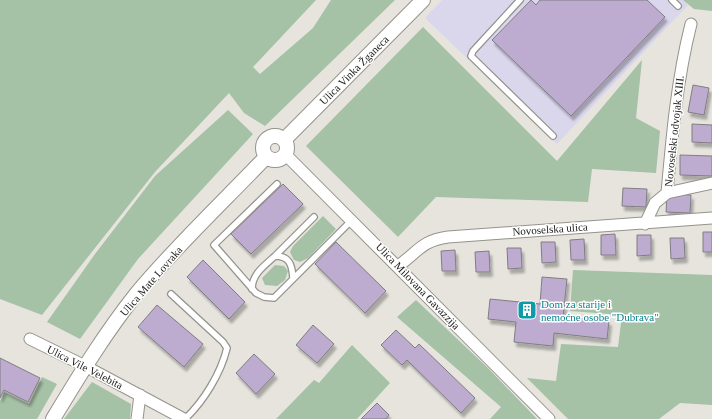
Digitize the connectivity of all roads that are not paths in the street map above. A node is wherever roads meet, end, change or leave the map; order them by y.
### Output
1 (423, 0) edge
2 (520, 0) edge
3 (672, 0) edge
4 (678, 6) dead end
5 (691, 24) dead end
6 (554, 136) dead end
7 (284, 140) junction
8 (285, 154) junction
9 (266, 157) junction
10 (712, 183) edge
11 (276, 184) dead end
12 (667, 193) junction
13 (314, 217) dead end
14 (712, 218) edge
15 (352, 220) junction
16 (645, 224) junction
17 (274, 256) junction
18 (398, 266) junction
19 (293, 278) junction
20 (252, 289) junction
21 (170, 294) dead end
22 (30, 339) dead end
23 (85, 366) junction
24 (140, 395) junction
25 (53, 419) edge
26 (137, 419) edge
27 (184, 419) edge
28 (549, 419) edge

1 - 7 street, Ulica Vinka Žganeca
2 - 6 lane
3 - 4 lane
5 - 12 street, Novoselski odvojak XIII.
7 - 8 street
7 - 9 street
8 - 9 street
8 - 15 street, Ulica Milovana Gavazzija
9 - 23 street, Ulica Mate Lovraka
10 - 12 street, Novoselski odvojak XIII.
11 - 20 lane
12 - 16 street
13 - 17 lane
14 - 16 street, Novoselska ulica
15 - 18 street, Ulica Milovana Gavazzija
15 - 19 lane
16 - 18 street, Novoselska ulica
17 - 19 lane
17 - 20 lane
18 - 28 street, Ulica Milovana Gavazzija
19 - 20 lane
21 - 27 lane
22 - 23 street, Ulica Vile Velebita
23 - 24 street, Ulica Vile Velebita
23 - 25 street, Ulica Mate Lovraka
24 - 26 street
24 - 27 street, Ulica Vile Velebita

